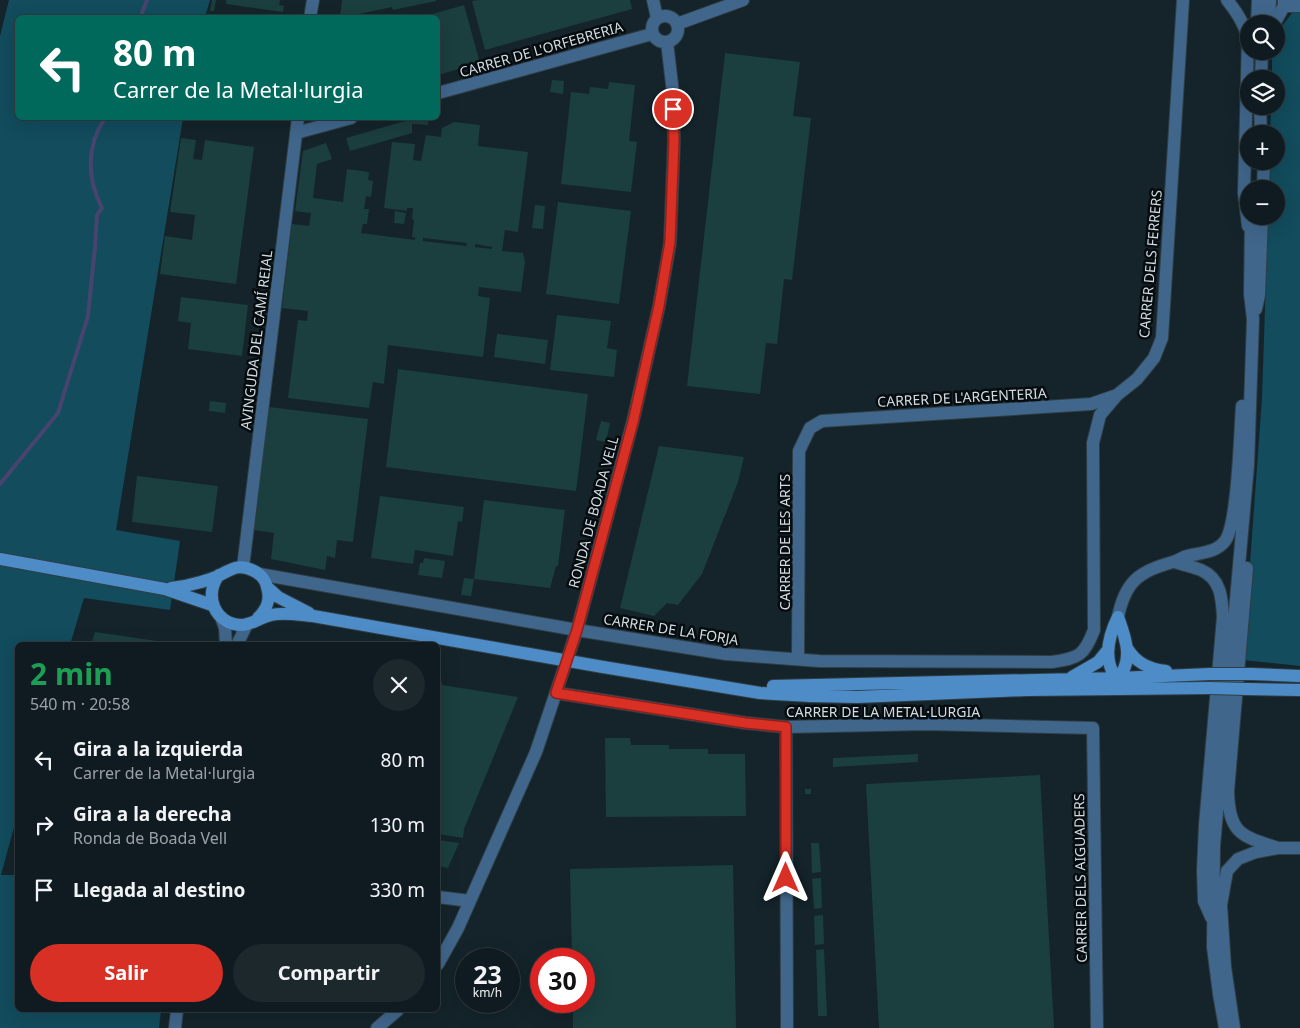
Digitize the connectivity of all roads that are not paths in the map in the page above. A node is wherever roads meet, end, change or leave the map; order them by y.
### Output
1 (312, 0) edge
2 (653, 0) edge
3 (743, 0) edge
4 (1183, 0) edge
5 (1227, 0) edge
6 (1258, 0) edge
7 (1264, 0) edge
8 (1270, 0) edge
9 (1284, 3) edge
10 (1300, 6) edge
11 (310, 15) edge
12 (1257, 15) edge
13 (1263, 15) edge
14 (1269, 15) edge
15 (1278, 15) edge
16 (657, 18) junction
17 (677, 24) junction
18 (652, 34) junction
19 (667, 42) junction
20 (440, 92) edge
21 (298, 120) edge
22 (344, 120) edge
23 (296, 133) junction
24 (1251, 225) edge
25 (1262, 225) edge
26 (1250, 241) junction
27 (1253, 319) junction
28 (1253, 352) junction
29 (1117, 395) junction
30 (810, 428) joint
31 (1248, 465) junction
32 (0, 559) edge
33 (1175, 562) junction
34 (243, 567) junction
35 (259, 574) junction
36 (219, 575) junction
37 (267, 587) junction
38 (166, 589) junction
39 (212, 605) junction
40 (313, 616) junction
41 (221, 617) junction
42 (1118, 617) junction
43 (252, 621) junction
44 (577, 630) junction
45 (226, 642) edge
46 (239, 642) edge
47 (1127, 648) junction
48 (1108, 651) junction
49 (1081, 654) joint
50 (798, 659) junction
51 (1186, 674) junction
52 (1300, 676) edge
53 (1119, 678) junction
54 (1068, 679) junction
55 (716, 686) junction
56 (1105, 688) junction
57 (1143, 688) junction
58 (1300, 690) edge
59 (556, 693) junction
60 (786, 727) junction
61 (1093, 728) joint
62 (1278, 848) junction
63 (1300, 848) edge
64 (440, 897) edge
65 (470, 901) junction
66 (1213, 924) junction
67 (440, 960) edge
68 (177, 1012) edge
69 (396, 1012) edge
70 (175, 1028) edge
71 (377, 1028) edge
72 (787, 1028) edge
73 (1097, 1028) edge
74 (1225, 1028) edge
75 (1234, 1028) edge

1 - 11 street
2 - 16 street
3 - 17 street
4 - 29 street, CARRER DELS FERRERS
5 - 26 street
6 - 12 street
7 - 13 street
8 - 14 street
9 - 10 street
9 - 15 street
16 - 17 street
16 - 18 street
17 - 19 street
18 - 19 street
18 - 20 street, CARRER DE L'ORFEBRERIA
19 - 44 street, RONDA DE BOADA VELL
21 - 23 street, AVINGUDA DEL CAMÍ REIAL
22 - 23 street
23 - 34 street, AVINGUDA DEL CAMÍ REIAL
24 - 26 street
25 - 27 street
26 - 27 street
27 - 28 street
28 - 31 street
28 - 33 street
29 - 30 street, CARRER DE L'ARGENTERIA
29 - 49 street, CARRER DELS FERRERS
30 - 50 street, CARRER DE LES ARTS
31 - 62 street
31 - 66 street
32 - 38 main road
33 - 42 street
33 - 66 street
34 - 35 main road
34 - 36 main road
35 - 37 main road
35 - 44 street, CARRER DE LA FORJA
36 - 38 main road
36 - 39 main road
37 - 40 main road
37 - 43 main road
38 - 39 main road
39 - 41 main road
40 - 43 main road
40 - 55 main road, bridge
41 - 43 main road
41 - 45 street
42 - 47 main road
42 - 48 main road
43 - 46 street
44 - 50 street, CARRER DE LA FORJA
44 - 59 street, RONDA DE BOADA VELL
47 - 51 main road
47 - 53 main road
48 - 53 main road
48 - 54 main road
49 - 50 street, CARRER DE LA FORJA
51 - 52 main road, bridge
51 - 53 main road
53 - 54 main road
53 - 56 main road
53 - 57 main road
54 - 55 main road
55 - 56 main road
56 - 57 main road
57 - 58 main road, bridge
59 - 60 street, CARRER DE LA METAL·LURGIA
59 - 65 street, RONDA DE BOADA VELL
60 - 61 street, CARRER DE LA METAL·LURGIA
60 - 72 street
61 - 73 street, CARRER DELS AIGUADERS
62 - 63 street
62 - 75 street
64 - 65 street
65 - 67 street, RONDA DE BOADA VELL
66 - 74 street
68 - 70 street
69 - 71 street

